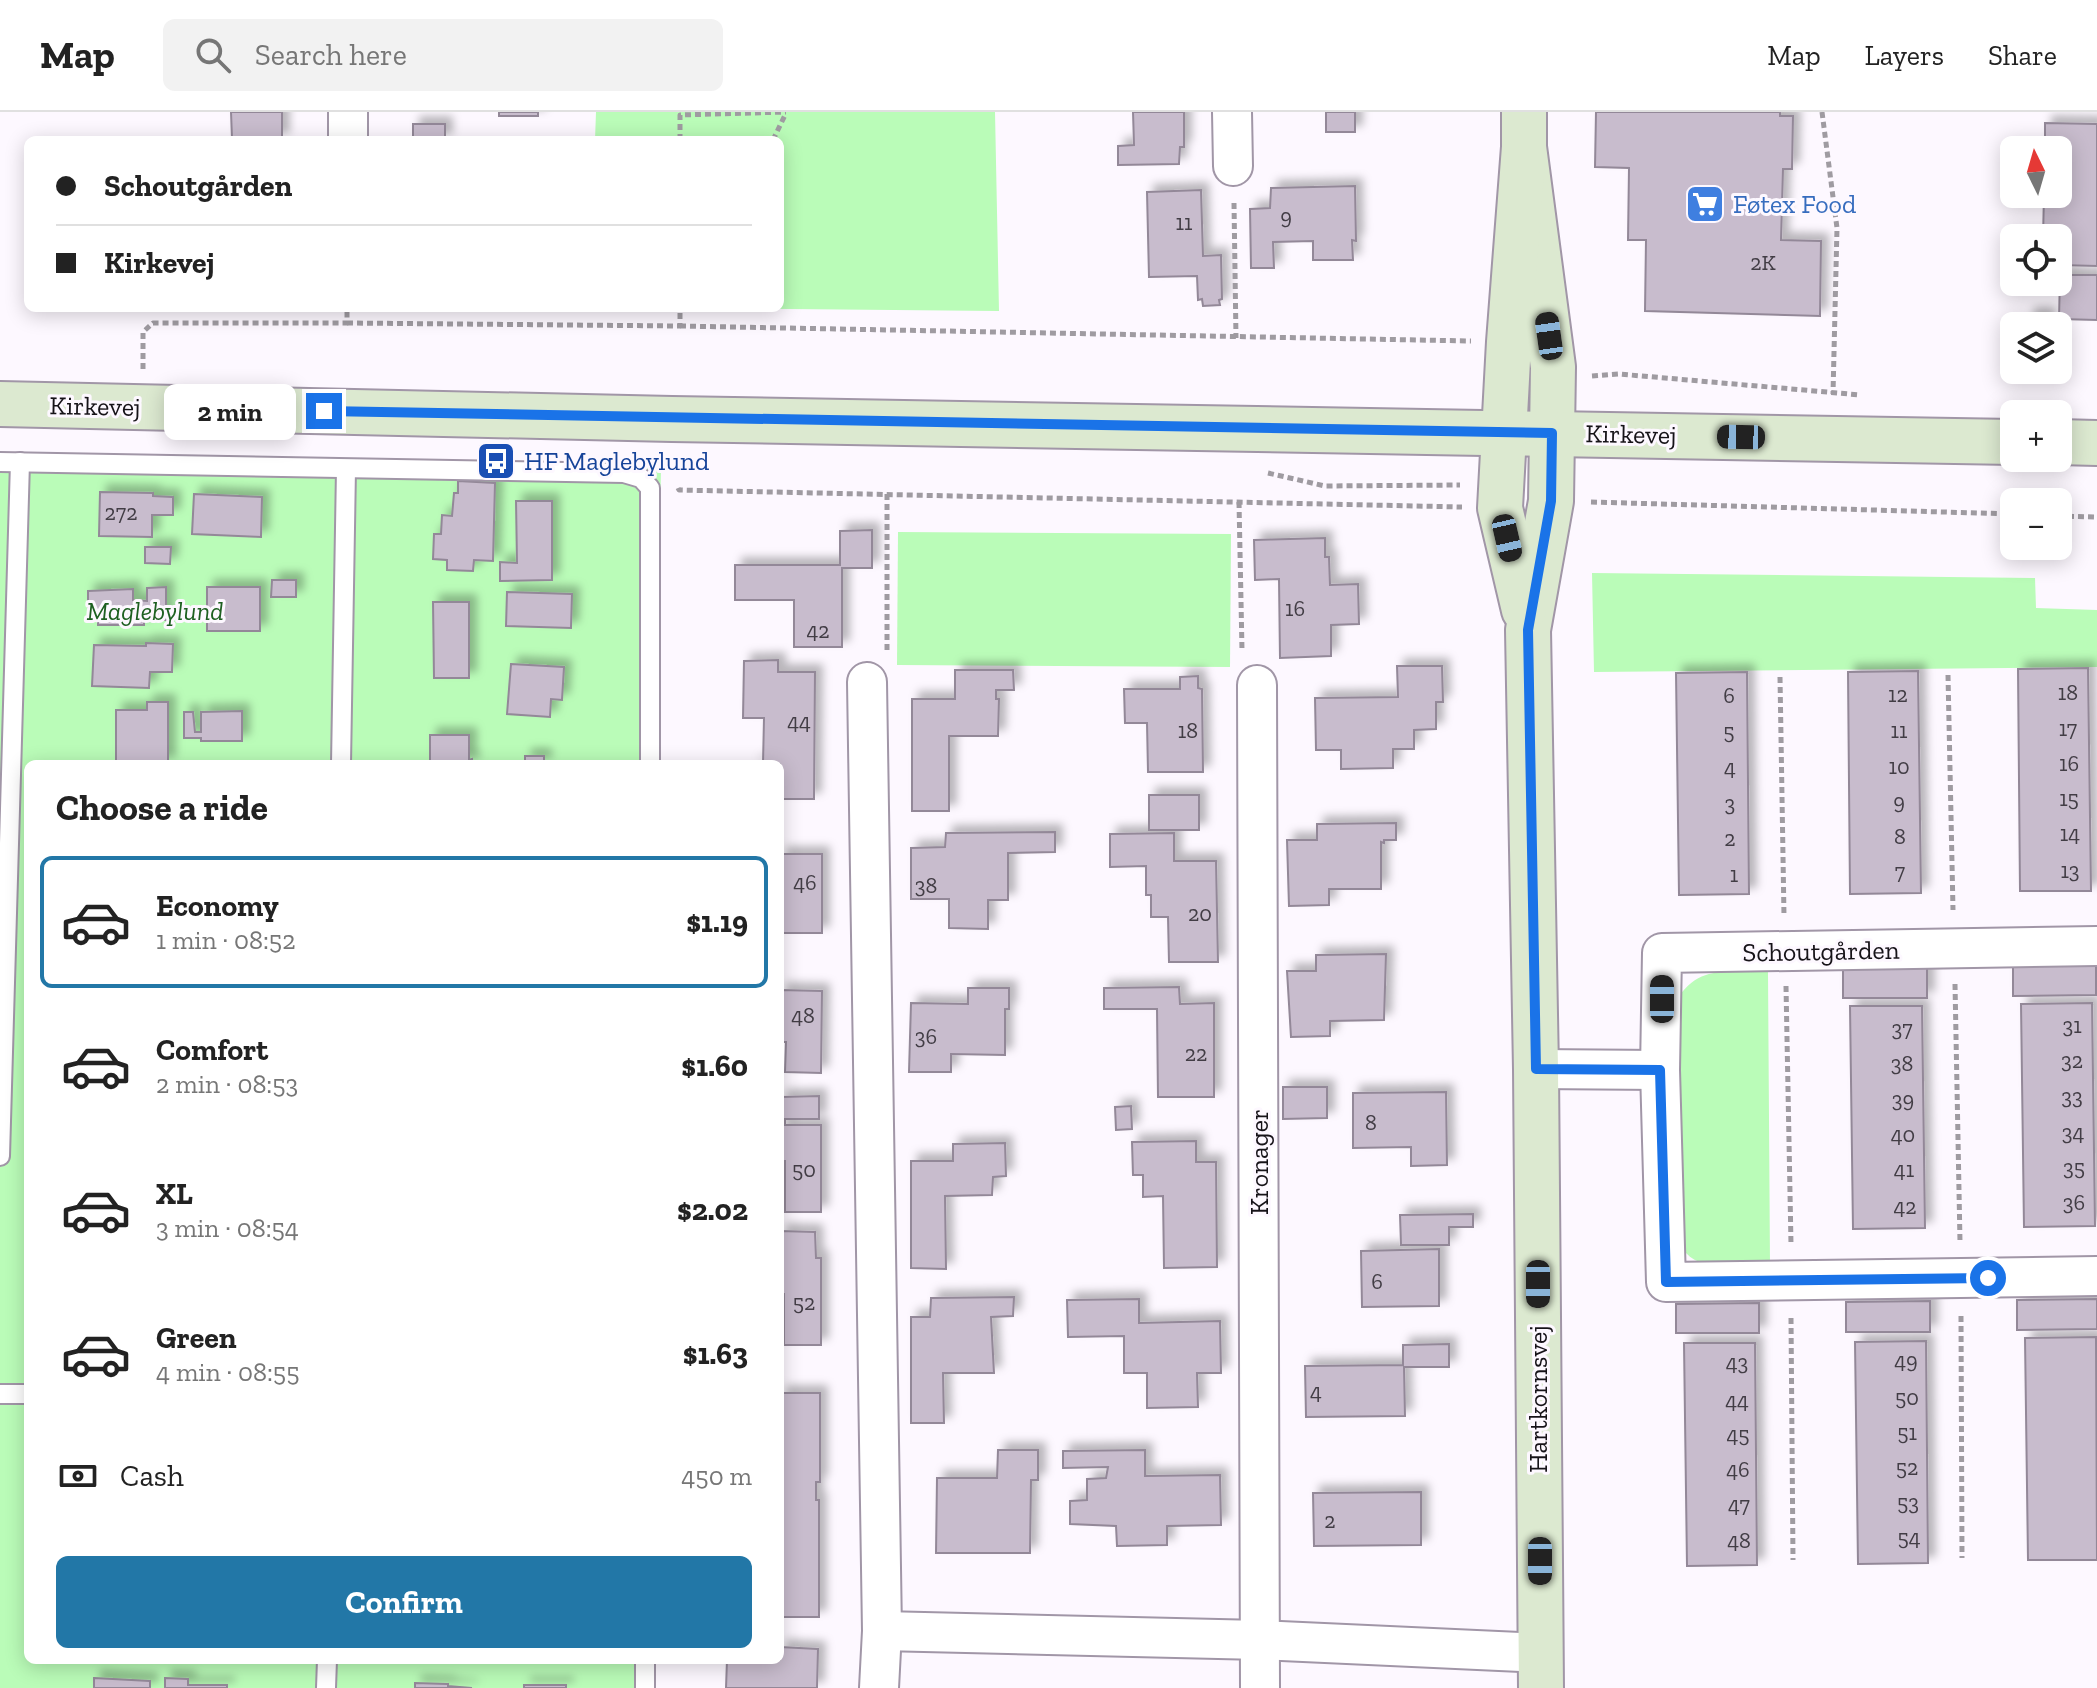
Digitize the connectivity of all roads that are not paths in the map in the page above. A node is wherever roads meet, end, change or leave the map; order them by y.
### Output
1 (348, 112) edge
2 (1232, 112) edge
3 (1524, 130) edge
4 (348, 136) edge
5 (1233, 166) road end
6 (0, 404) edge
7 (1505, 433) junction
8 (1552, 433) junction
9 (2000, 442) edge
10 (2072, 442) edge
11 (2097, 443) edge
12 (0, 462) edge
13 (20, 462) junction
14 (346, 469) junction
15 (1528, 630) junction
16 (867, 682) road end
17 (1257, 685) road end
18 (341, 760) edge
19 (650, 760) edge
20 (2097, 946) edge
21 (1536, 1069) junction
22 (1660, 1070) junction
23 (0, 1156) edge
24 (2097, 1276) edge
25 (0, 1394) edge
26 (24, 1394) edge
27 (882, 1631) junction
28 (1261, 1640) junction
29 (327, 1664) edge
30 (645, 1664) edge
31 (1541, 1671) edge
32 (326, 1688) edge
33 (645, 1688) edge
34 (879, 1688) edge
35 (1260, 1688) edge

1 - 4 street
2 - 5 street
3 - 7 main road, Hartkornsvej
3 - 8 main road, Hartkornsvej
6 - 7 main road, Kirkevej
7 - 8 main road, Kirkevej
7 - 15 main road, Hartkornsvej
8 - 9 main road, Kirkevej
8 - 15 main road, Hartkornsvej
10 - 11 main road
12 - 13 lane
13 - 14 lane
13 - 23 lane
14 - 18 lane
14 - 19 lane
15 - 21 main road, Hartkornsvej
16 - 27 street
17 - 28 street, Kronager
20 - 22 street, Schoutgården
21 - 22 street
21 - 31 main road, Hartkornsvej
22 - 24 street, Schoutgården
25 - 26 lane
27 - 28 street
27 - 34 street
28 - 31 street
28 - 35 street, Kronager
29 - 32 lane
30 - 33 lane

